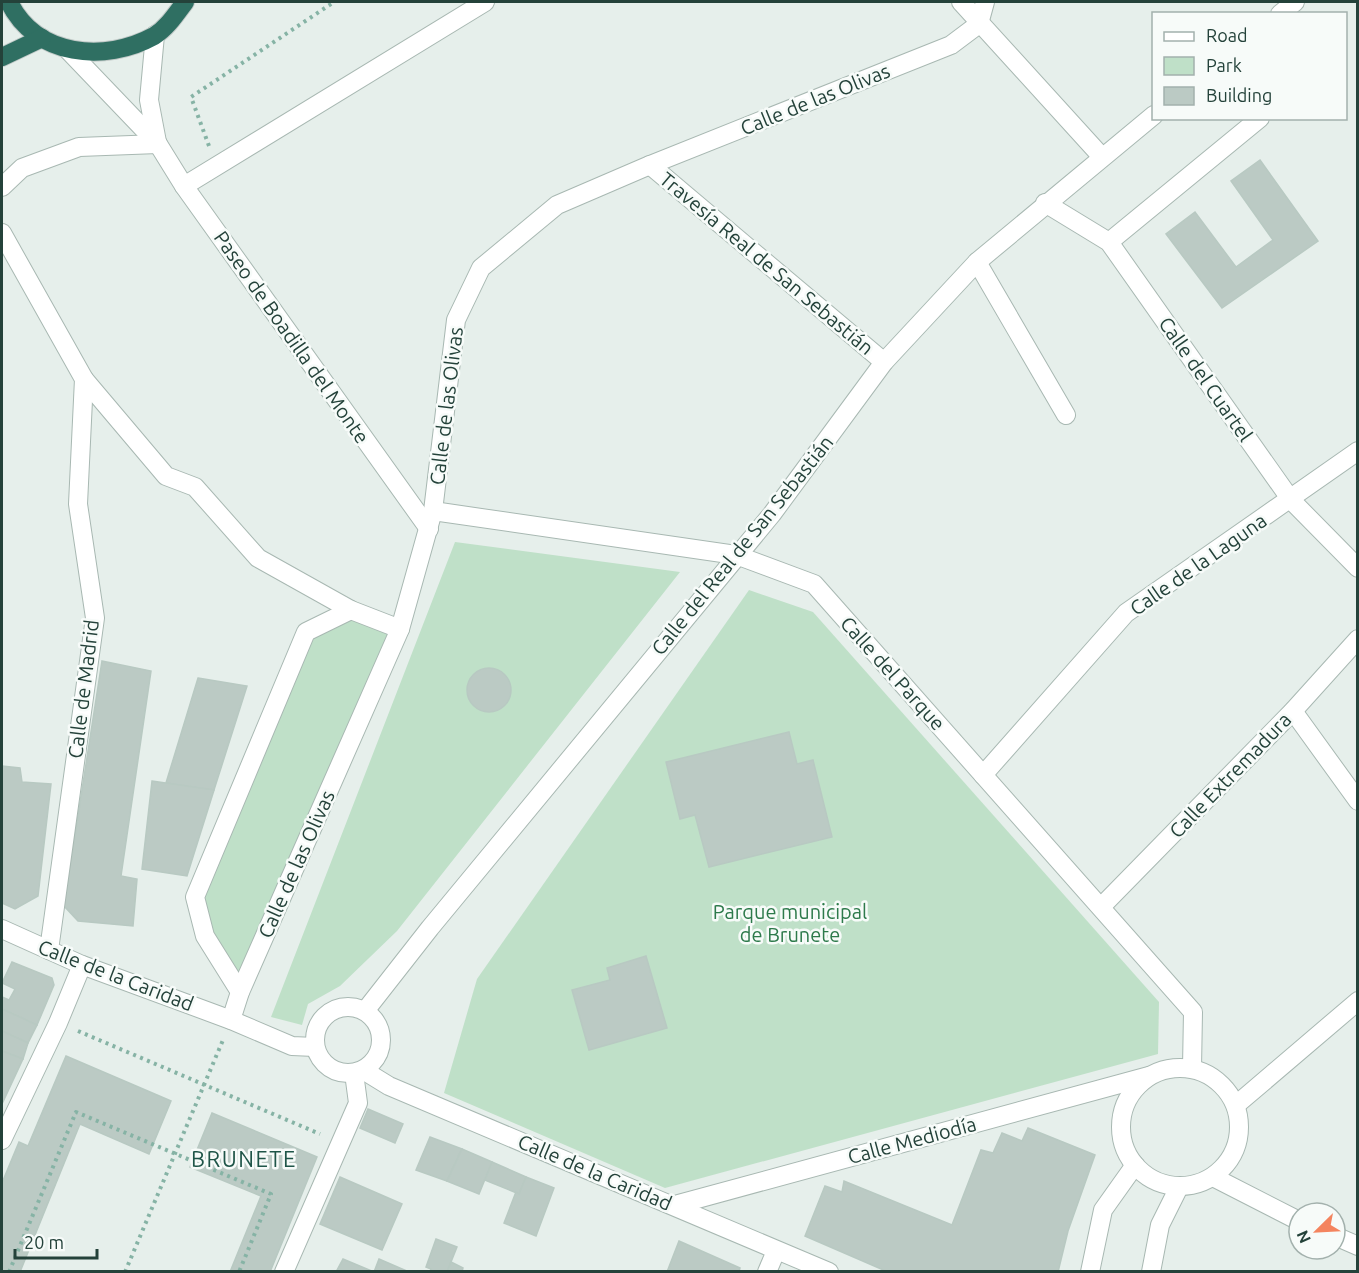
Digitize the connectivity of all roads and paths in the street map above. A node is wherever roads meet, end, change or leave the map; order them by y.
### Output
1 (9, 2) edge
2 (185, 2) edge
3 (334, 2) edge
4 (485, 2) edge
5 (961, 2) edge
6 (986, 2) edge
7 (1295, 2) edge
8 (1282, 12) edge
9 (979, 24) junction
10 (155, 35) junction
11 (42, 38) junction
12 (67, 49) junction
13 (2, 57) edge
14 (1152, 117) edge
15 (1258, 120) edge
16 (158, 144) junction
17 (1102, 157) junction
18 (650, 165) junction
19 (216, 166) junction
20 (184, 186) junction
21 (2, 187) edge
22 (1045, 203) junction
23 (2, 233) edge
24 (1109, 242) junction
25 (977, 262) junction
26 (884, 362) junction
27 (84, 379) junction
28 (1066, 415) dead end
29 (1358, 451) edge
30 (1291, 500) junction
31 (433, 511) junction
32 (429, 529) junction
33 (736, 555) junction
34 (1358, 568) edge
35 (351, 610) junction
36 (400, 629) junction
37 (1358, 639) edge
38 (1293, 711) junction
39 (983, 775) junction
40 (1358, 801) edge
41 (1101, 907) junction
42 (2, 930) edge
43 (48, 950) junction
44 (82, 965) junction
45 (240, 992) junction
46 (1358, 1001) edge
47 (365, 1011) junction
48 (231, 1020) junction
49 (58, 1023) junction
50 (315, 1047) junction
51 (1192, 1068) junction
52 (358, 1072) junction
53 (1149, 1076) junction
54 (204, 1084) junction
55 (1236, 1105) junction
56 (2, 1140) edge
57 (339, 1142) junction
58 (174, 1153) junction
59 (1135, 1166) junction
60 (1214, 1177) junction
61 (1179, 1187) junction
62 (675, 1205) junction
63 (1287, 1215) edge
64 (776, 1251) junction
65 (9, 1272) edge
66 (126, 1272) edge
67 (239, 1272) edge
68 (284, 1272) edge
69 (767, 1272) edge
70 (829, 1272) edge
71 (1090, 1272) edge
72 (1150, 1272) edge

1 - 11 highway
2 - 10 highway
3 - 19 path
4 - 19 street
5 - 9 street
6 - 9 street
7 - 8 street
9 - 17 street
9 - 18 street, Calle de las Olivas
10 - 12 highway
10 - 16 street, Paseo de Boadilla del Monte
11 - 12 highway
11 - 13 highway
12 - 16 street, Paseo de Boadilla del Monte
14 - 17 street, Calle del Real de San Sebastián
15 - 24 street
16 - 20 street, Paseo de Boadilla del Monte
16 - 21 street
17 - 22 street, Calle del Real de San Sebastián
18 - 26 street, Travesía Real de San Sebastián
18 - 31 street, Calle de las Olivas
19 - 20 street
20 - 32 street, Paseo de Boadilla del Monte
22 - 24 street, Calle del Cuartel
22 - 25 street, Calle del Real de San Sebastián
23 - 27 street
24 - 30 street, Calle del Cuartel
25 - 26 street, Calle del Real de San Sebastián
25 - 28 street
26 - 33 street, Calle del Real de San Sebastián
27 - 35 street
27 - 43 street, Calle de Madrid
29 - 30 street, Calle de la Laguna
30 - 34 street, Calle del Cuartel
30 - 39 street, Calle de la Laguna
31 - 32 street, Calle de las Olivas
31 - 33 street, Calle del Parque
32 - 36 street, Calle de las Olivas
33 - 39 street, Calle del Parque
33 - 47 street, Calle del Real de San Sebastián
35 - 36 street
35 - 45 street
36 - 45 street, Calle de las Olivas
37 - 38 street, Calle Extremadura
38 - 40 street
38 - 41 street, Calle Extremadura
39 - 41 street, Calle del Parque
41 - 51 street, Calle del Parque
42 - 43 street, Calle de la Caridad
43 - 44 street, Calle de la Caridad
44 - 48 street, Calle de la Caridad
44 - 49 street
45 - 48 street, Calle de las Olivas
46 - 55 street
47 - 50 street
47 - 52 street
48 - 50 street, Calle de la Caridad
48 - 54 path
49 - 54 path
49 - 56 street
50 - 52 street
51 - 53 street
51 - 55 street
52 - 57 street
52 - 62 street, Calle de la Caridad
53 - 59 street
53 - 62 street, Calle Mediodía
54 - 57 path
54 - 58 path
55 - 60 street
57 - 68 street
58 - 65 path
58 - 66 path
58 - 67 path
59 - 61 street
59 - 71 street
60 - 61 street
60 - 63 street
61 - 72 street
62 - 64 street, Calle de la Caridad
64 - 69 street
64 - 70 street, Calle de la Caridad

